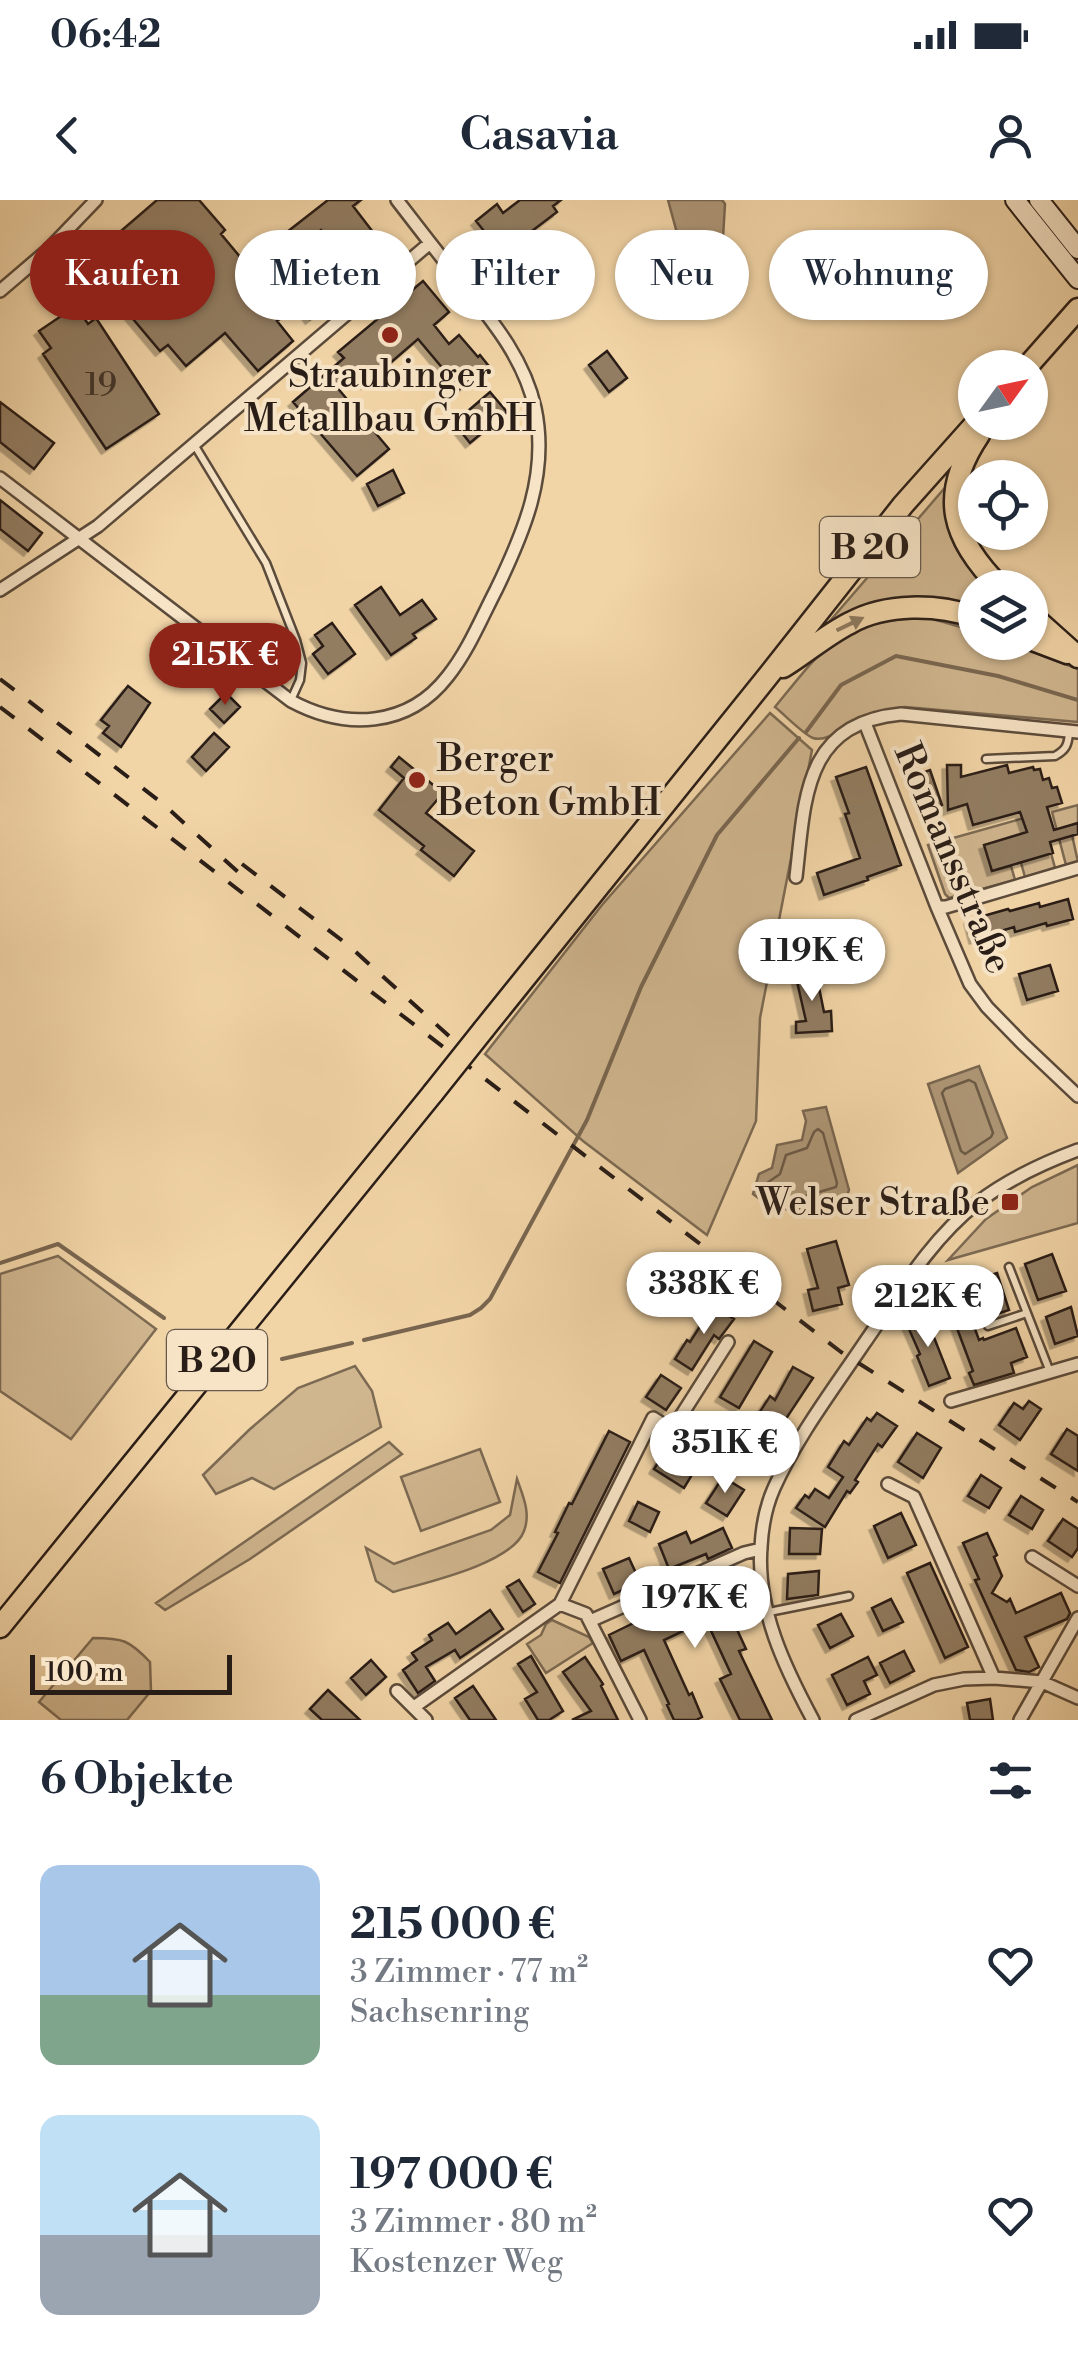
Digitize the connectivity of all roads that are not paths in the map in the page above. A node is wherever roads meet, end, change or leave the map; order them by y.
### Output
1 (96, 200) edge
2 (397, 200) edge
3 (1015, 200) edge
4 (1039, 200) edge
5 (430, 242) junction
6 (1078, 249) edge
7 (1078, 279) edge
8 (0, 291) edge
9 (1078, 310) edge
10 (1058, 332) junction
11 (1042, 350) edge
12 (1048, 351) edge
13 (961, 440) edge
14 (977, 440) edge
15 (194, 444) junction
16 (0, 478) edge
17 (77, 539) junction
18 (985, 570) edge
19 (0, 590) edge
20 (958, 613) edge
21 (1048, 630) edge
22 (1048, 645) edge
23 (768, 676) junction
24 (290, 701) junction
25 (865, 724) junction
26 (1073, 732) edge
27 (986, 759) dead end
28 (1078, 868) edge
29 (796, 877) dead end
30 (937, 907) junction
31 (1078, 1096) edge
32 (1078, 1150) edge
33 (1008, 1267) dead end
34 (971, 1282) dead end
35 (1026, 1313) junction
36 (728, 1342) dead end
37 (1078, 1364) edge
38 (1050, 1372) junction
39 (951, 1401) dead end
40 (888, 1484) dead end
41 (760, 1549) junction
42 (1032, 1557) dead end
43 (1078, 1586) edge
44 (849, 1596) dead end
45 (560, 1604) junction
46 (768, 1612) junction
47 (1078, 1618) edge
48 (590, 1621) junction
49 (0, 1626) edge
50 (994, 1678) junction
51 (1042, 1682) junction
52 (398, 1691) dead end
53 (1078, 1698) edge
54 (417, 1715) edge
55 (640, 1720) edge
56 (813, 1720) edge
57 (856, 1720) edge
58 (1020, 1720) edge

1 - 8 street
2 - 5 street
3 - 7 street
4 - 6 street
5 - 15 street
5 - 24 street
9 - 10 highway
10 - 11 highway
10 - 12 highway
13 - 23 highway, B 20
14 - 18 highway
15 - 17 street
15 - 24 lane
16 - 17 street
17 - 19 street
17 - 24 street
23 -> 20 highway
21 - 22 highway
23 - 49 highway, B 20, bridge
25 - 26 street, Romansstraße
25 - 29 street, Romansstraße
25 - 30 street, Romansstraße
26 - 27 lane
28 - 30 street
30 - 31 street, Romansstraße
32 - 41 street
33 - 35 lane
34 - 35 lane
35 - 38 lane
36 - 45 street
37 - 38 street
38 - 39 street
40 - 50 street
41 - 46 street
41 - 48 street
42 - 43 street
44 - 46 lane
45 - 48 street
45 - 54 street
46 - 56 street
47 - 51 street
48 - 55 street
50 - 51 street
50 - 57 street
51 - 53 street
51 - 58 street
52 - 54 street

